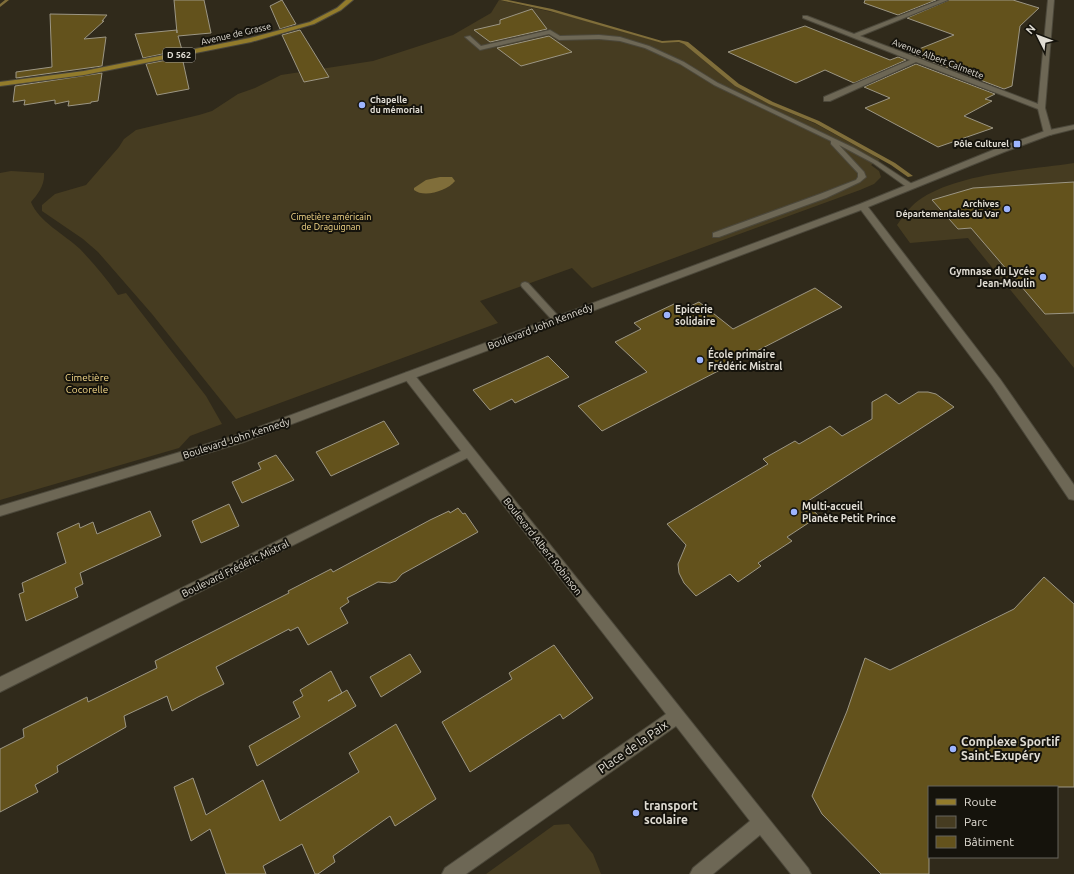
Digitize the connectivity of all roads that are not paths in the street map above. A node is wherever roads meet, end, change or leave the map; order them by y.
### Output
1 (350, 0) edge
2 (945, 0) edge
3 (1052, 0) edge
4 (805, 17) dead end
5 (854, 36) junction
6 (468, 37) dead end
7 (916, 60) junction
8 (0, 84) edge
9 (827, 99) dead end
10 (1041, 108) junction
11 (1074, 127) edge
12 (1048, 133) junction
13 (826, 136) junction
14 (911, 186) junction
15 (864, 206) junction
16 (716, 235) dead end
17 (525, 285) dead end
18 (557, 320) junction
19 (409, 376) junction
20 (469, 452) junction
21 (1069, 482) edge
22 (1074, 495) edge
23 (0, 510) edge
24 (0, 685) edge
25 (677, 716) junction
26 (761, 823) junction
27 (451, 874) edge
28 (699, 874) edge
29 (802, 874) edge

1 - 8 main road, Avenue de Grasse / D 562
2 - 5 street
3 - 10 street
4 - 5 street, Avenue Albert Calmette
5 - 7 street, Avenue Albert Calmette
6 - 13 lane
7 - 9 street
7 - 10 street, Avenue Albert Calmette
10 - 12 street
11 - 12 street, Boulevard John Kennedy
12 - 14 street, Boulevard John Kennedy
13 - 14 lane
13 - 16 lane
14 - 15 street, Boulevard John Kennedy
15 - 18 street, Boulevard John Kennedy
15 - 21 street
17 - 18 lane
18 - 19 street, Boulevard John Kennedy
19 - 20 street, Boulevard Albert Robinson
19 - 23 street, Boulevard John Kennedy
20 - 24 street, Boulevard Frédéric Mistral
20 - 25 street, Boulevard Albert Robinson
21 - 22 street
25 - 26 street, Place de la Paix
25 - 27 street, Place de la Paix
26 - 28 street
26 - 29 street, Place de la Paix

